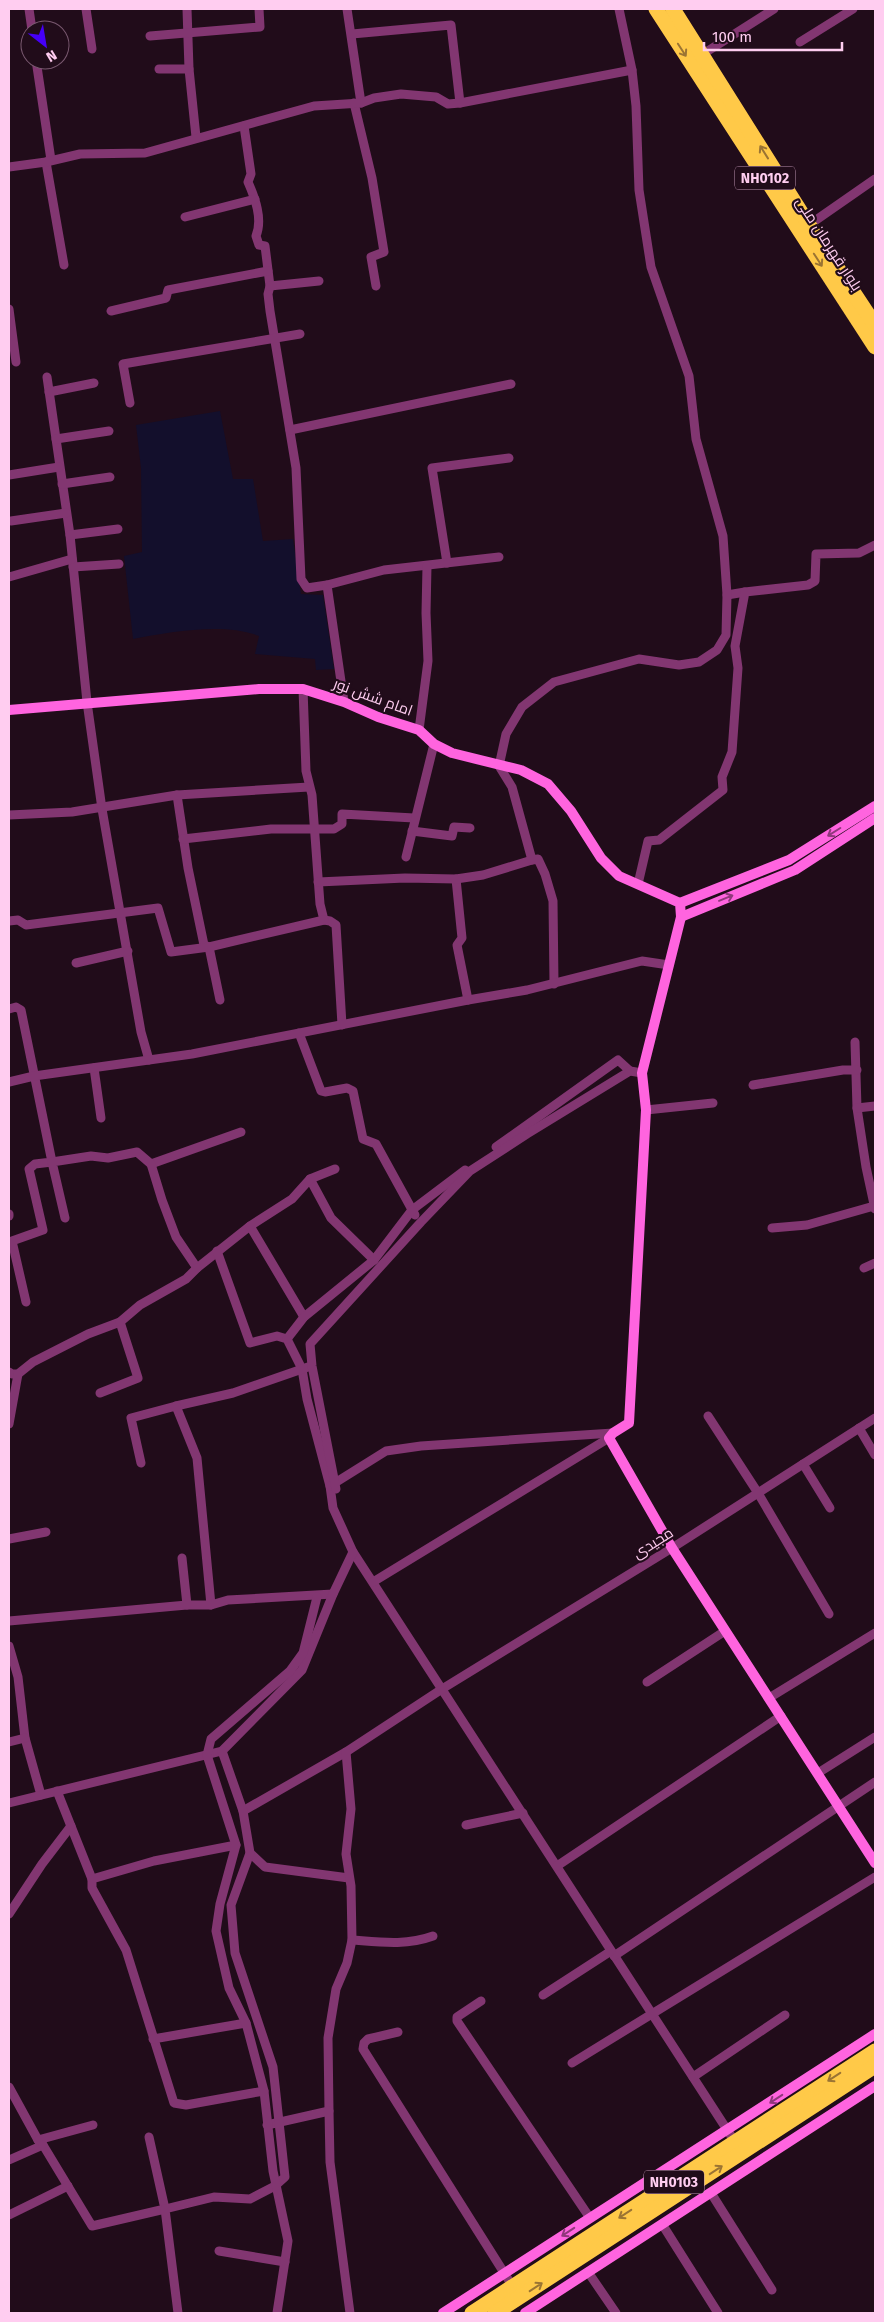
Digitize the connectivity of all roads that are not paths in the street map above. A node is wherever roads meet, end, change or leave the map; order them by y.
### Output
1 (86, 9) edge
2 (186, 9) edge
3 (259, 9) edge
4 (348, 9) edge
5 (619, 9) edge
6 (656, 9) edge
7 (673, 9) edge
8 (774, 9) edge
9 (853, 9) edge
10 (189, 34) junction
11 (352, 34) junction
12 (150, 36) dead end
13 (800, 42) dead end
14 (92, 49) dead end
15 (703, 54) junction
16 (158, 69) dead end
17 (188, 69) junction
18 (37, 70) edge
19 (632, 70) junction
20 (358, 103) junction
21 (460, 103) junction
22 (244, 126) junction
23 (196, 137) junction
24 (48, 161) junction
25 (9, 167) edge
26 (875, 180) edge
27 (255, 199) junction
28 (185, 217) dead end
29 (804, 228) junction
30 (64, 265) dead end
31 (268, 271) junction
32 (318, 281) dead end
33 (270, 286) junction
34 (376, 286) dead end
35 (9, 309) edge
36 (111, 311) dead end
37 (875, 326) edge
38 (300, 334) dead end
39 (275, 338) junction
40 (875, 347) edge
41 (16, 362) dead end
42 (47, 377) dead end
43 (94, 383) dead end
44 (510, 384) dead end
45 (49, 392) junction
46 (130, 403) dead end
47 (290, 430) junction
48 (109, 431) dead end
49 (56, 440) junction
50 (509, 458) dead end
51 (60, 467) junction
52 (9, 475) edge
53 (110, 477) dead end
54 (62, 484) junction
55 (66, 513) junction
56 (11, 521) dead end
57 (118, 529) dead end
58 (70, 535) junction
59 (875, 545) edge
60 (499, 557) dead end
61 (447, 562) junction
62 (73, 563) junction
63 (119, 564) dead end
64 (427, 566) junction
65 (9, 577) edge
66 (327, 585) junction
67 (746, 592) junction
68 (727, 595) junction
69 (303, 689) junction
70 (87, 702) junction
71 (344, 702) junction
72 (9, 710) edge
73 (419, 730) junction
74 (434, 744) junction
75 (499, 766) junction
76 (309, 786) junction
77 (177, 795) junction
78 (875, 806) edge
79 (102, 809) junction
80 (9, 815) edge
81 (414, 818) junction
82 (875, 818) edge
83 (470, 828) dead end
84 (314, 829) junction
85 (412, 831) junction
86 (183, 839) junction
87 (406, 858) dead end
88 (532, 860) junction
89 (456, 879) junction
90 (318, 882) junction
91 (638, 884) junction
92 (680, 903) junction
93 (120, 914) junction
94 (681, 917) junction
95 (324, 920) junction
96 (9, 921) edge
97 (209, 947) junction
98 (128, 951) junction
99 (76, 963) dead end
100 (669, 965) junction
101 (554, 984) junction
102 (220, 1000) dead end
103 (468, 1000) junction
104 (9, 1009) edge
105 (342, 1025) junction
106 (299, 1033) junction
107 (856, 1042) dead end
108 (150, 1060) junction
109 (94, 1068) junction
110 (857, 1070) junction
111 (630, 1071) junction
112 (642, 1073) junction
113 (34, 1076) junction
114 (9, 1082) edge
115 (753, 1085) dead end
116 (713, 1103) dead end
117 (875, 1106) edge
118 (857, 1108) junction
119 (646, 1110) junction
120 (101, 1118) dead end
121 (241, 1132) dead end
122 (52, 1162) junction
123 (151, 1164) junction
124 (335, 1169) dead end
125 (310, 1179) junction
126 (875, 1207) edge
127 (412, 1210) junction
128 (65, 1218) dead end
129 (421, 1222) junction
130 (250, 1226) junction
131 (772, 1228) dead end
132 (217, 1251) junction
133 (374, 1260) junction
134 (875, 1263) edge
135 (197, 1268) junction
136 (864, 1268) dead end
137 (26, 1302) dead end
138 (304, 1318) junction
139 (120, 1322) junction
140 (287, 1340) junction
141 (312, 1366) junction
142 (302, 1369) junction
143 (14, 1373) edge
144 (100, 1393) dead end
145 (176, 1406) junction
146 (708, 1416) dead end
147 (875, 1418) edge
148 (9, 1424) edge
149 (859, 1428) junction
150 (611, 1436) junction
151 (875, 1454) edge
152 (141, 1463) dead end
153 (803, 1464) junction
154 (332, 1485) junction
155 (758, 1493) junction
156 (326, 1500) dead end
157 (333, 1508) junction
158 (830, 1508) dead end
159 (344, 1531) junction
160 (46, 1532) dead end
161 (9, 1539) edge
162 (672, 1548) junction
163 (353, 1552) junction
164 (182, 1558) dead end
165 (373, 1582) junction
166 (333, 1594) junction
167 (317, 1597) junction
168 (187, 1605) junction
169 (211, 1605) junction
170 (829, 1614) dead end
171 (9, 1621) edge
172 (725, 1630) junction
173 (875, 1633) edge
174 (9, 1646) edge
175 (13, 1679) edge
176 (646, 1682) dead end
177 (442, 1689) junction
178 (769, 1698) junction
179 (781, 1716) junction
180 (875, 1736) edge
181 (25, 1738) junction
182 (9, 1742) edge
183 (222, 1751) junction
184 (346, 1752) junction
185 (207, 1755) junction
186 (818, 1773) junction
187 (875, 1782) edge
188 (57, 1791) junction
189 (41, 1795) junction
190 (9, 1803) edge
191 (838, 1805) junction
192 (243, 1811) junction
193 (523, 1813) junction
194 (466, 1825) dead end
195 (72, 1826) junction
196 (236, 1845) junction
197 (250, 1853) junction
198 (875, 1863) edge
199 (557, 1866) junction
200 (875, 1877) edge
201 (349, 1878) junction
202 (92, 1879) junction
203 (9, 1914) edge
204 (433, 1936) dead end
205 (352, 1940) junction
206 (612, 1954) junction
207 (542, 1995) dead end
208 (481, 2001) dead end
209 (652, 2014) junction
210 (785, 2015) dead end
211 (246, 2023) junction
212 (398, 2032) dead end
213 (875, 2034) edge
214 (153, 2039) junction
215 (875, 2050) edge
216 (572, 2063) dead end
217 (875, 2066) edge
218 (693, 2077) junction
219 (9, 2087) edge
220 (874, 2090) edge
221 (264, 2091) junction
222 (329, 2111) junction
223 (280, 2122) junction
224 (93, 2124) dead end
225 (267, 2125) junction
226 (731, 2136) junction
227 (149, 2137) dead end
228 (40, 2143) junction
229 (9, 2160) edge
230 (68, 2186) junction
231 (275, 2186) junction
232 (711, 2193) junction
233 (165, 2209) junction
234 (9, 2215) edge
235 (590, 2218) junction
236 (662, 2224) junction
237 (219, 2251) dead end
238 (285, 2262) junction
239 (588, 2272) junction
240 (505, 2273) junction
241 (514, 2286) junction
242 (772, 2290) dead end
243 (178, 2313) edge
244 (277, 2313) edge
245 (350, 2313) edge
246 (443, 2313) edge
247 (472, 2313) edge
248 (495, 2313) edge
249 (525, 2313) edge
250 (616, 2313) edge
251 (718, 2313) edge

1 - 14 street
2 - 10 street
3 - 10 street
4 - 11 street
5 - 19 street
6 -> 29 highway, بلوار قهرمان ملی / NH0102
7 - 15 highway, بلوار قهرمان ملی / NH0102
8 - 15 street
9 - 13 street
10 - 12 street
10 - 17 street
11 - 20 street
11 - 21 street
29 -> 15 highway, بلوار قهرمان ملی / NH0102
16 - 17 street
17 - 23 street
18 - 24 street
19 - 21 street
19 - 68 street
20 - 21 street
20 - 22 street
20 - 34 street
22 - 23 street
22 - 27 street
23 - 24 street
24 - 25 street
24 - 30 street
26 - 29 street
27 - 28 street
27 - 31 street
29 - 37 highway, بلوار قهرمان ملی / NH0102
29 -> 40 highway, بلوار قهرمان ملی / NH0102
31 - 33 street
31 - 36 street
32 - 33 street
33 - 39 street
35 - 41 street
38 - 39 street
39 - 46 street
39 - 47 street
42 - 45 street
43 - 45 street
44 - 47 street
45 - 49 street
47 - 66 street
48 - 49 street
49 - 51 street
50 - 61 street
51 - 52 street
51 - 54 street
53 - 54 street
54 - 55 street
55 - 56 street
55 - 58 street
57 - 58 street
58 - 62 street
59 - 67 street
60 - 61 street
61 - 64 street
62 - 63 street
62 - 65 street
62 - 70 street
64 - 66 street
64 - 73 street
66 - 71 street
67 - 68 street
67 - 91 street
68 - 75 street
69 - 70 street, امام شش نور
69 - 71 street, امام شش نور
69 - 76 street
70 - 72 street, امام شش نور
70 - 79 street
71 - 73 street, امام شش نور
73 - 74 street, امام شش نور
74 - 75 street, امام شش نور
74 - 81 street
75 - 88 street
75 - 91 street, امام شش نور
76 - 77 street
76 - 84 street
77 - 79 street
77 - 86 street
78 -> 92 street
79 - 80 street
79 - 93 street
81 - 84 street
81 - 85 street
94 -> 82 street
83 - 85 street
84 - 86 street
84 - 90 street
85 - 87 street
86 - 97 street
88 - 89 street
88 - 101 street
89 - 90 street
89 - 103 street
90 - 95 street
91 - 92 street, امام شش نور
92 - 94 street
93 - 96 street
93 - 97 street
93 - 98 street
94 - 100 street
95 - 97 street
95 - 105 street
97 - 102 street
98 - 99 street
98 - 108 street
100 - 101 street
100 - 112 street
101 - 103 street
103 - 105 street
104 - 113 street
105 - 106 street
106 - 108 street
106 - 127 street
107 - 110 street
108 - 109 street
109 - 113 street
109 - 120 street
110 - 115 street
110 - 118 street
111 - 112 street
111 - 127 street
111 - 129 street
112 - 119 street
113 - 114 street
113 - 122 street
116 - 119 street
117 - 118 street
118 - 126 street
119 - 150 street
121 - 123 street
122 - 123 street
122 - 128 street
122 - 137 street
123 - 135 street
124 - 125 street
125 - 130 street
125 - 133 street
126 - 131 street
127 - 129 street
127 - 133 street
129 - 141 street
130 - 132 street
130 - 138 street
132 - 135 street
132 - 140 street
133 - 138 street
134 - 136 street
135 - 139 street
138 - 140 street
139 - 143 street
139 - 144 street
140 - 142 street
141 - 142 street
141 - 154 street
142 - 145 street
142 - 154 street
143 - 148 street
145 - 152 street
145 - 169 street
146 - 155 street
147 - 149 street, مجیدی
149 - 151 street
149 - 153 street, مجیدی
150 - 154 street
150 - 162 street
150 - 165 street
153 - 155 street, مجیدی
153 - 158 street
154 - 157 street
154 - 159 street
155 - 162 street, مجیدی
155 - 170 street
156 - 157 street
157 - 159 street
159 - 163 street
160 - 161 street
162 - 172 street
162 - 177 street, مجیدی
163 - 165 street
163 - 166 street
164 - 168 street
165 - 177 street
166 - 167 street
166 - 183 street
167 - 169 street
167 - 185 street
168 - 169 street
168 - 171 street
172 - 176 street
172 - 178 street
173 - 178 street
174 - 175 street
175 - 181 street
177 - 184 street, مجیدی
177 - 193 street
178 - 179 street
179 - 186 street
179 - 199 street
180 - 186 street
181 - 182 street
181 - 189 street
183 - 185 street
183 - 192 street
184 - 192 street, مجیدی
184 - 201 street
185 - 188 street
185 - 196 street
186 - 191 street
187 - 191 street
188 - 189 street
188 - 195 street
189 - 190 street
191 - 198 street
191 - 206 street
192 - 197 street
193 - 194 street
193 - 199 street
195 - 202 street
195 - 203 street
196 - 202 street
196 - 211 street
197 - 201 street
197 - 223 street
199 - 206 street
200 - 209 street
201 - 205 street
202 - 214 street
204 - 205 street
205 - 222 street
206 - 207 street
206 - 209 street
208 - 235 street
209 - 216 street
209 - 218 street
210 - 218 street
211 - 214 street
211 - 221 street
212 - 240 street
213 -> 226 street
214 - 221 street
215 -> 226 highway, NH0103
248 -> 217 highway, NH0103
218 - 226 street
219 - 228 street
220 - 232 street
221 - 225 street
222 - 223 street
222 - 245 street
223 - 225 street
223 - 231 street
224 - 228 street
225 - 231 street
226 - 235 street
226 -> 241 highway, NH0103
227 - 233 street
228 - 229 street
228 - 230 street
230 - 233 street
230 - 234 street
231 - 233 street
231 - 238 street
232 - 236 street
232 - 242 street
233 - 243 street
235 -> 240 street
236 - 239 street
236 - 251 street
237 - 238 street
238 - 244 street
239 - 249 street
239 - 250 street
240 - 241 street
240 - 246 street
241 - 247 highway, NH0103

